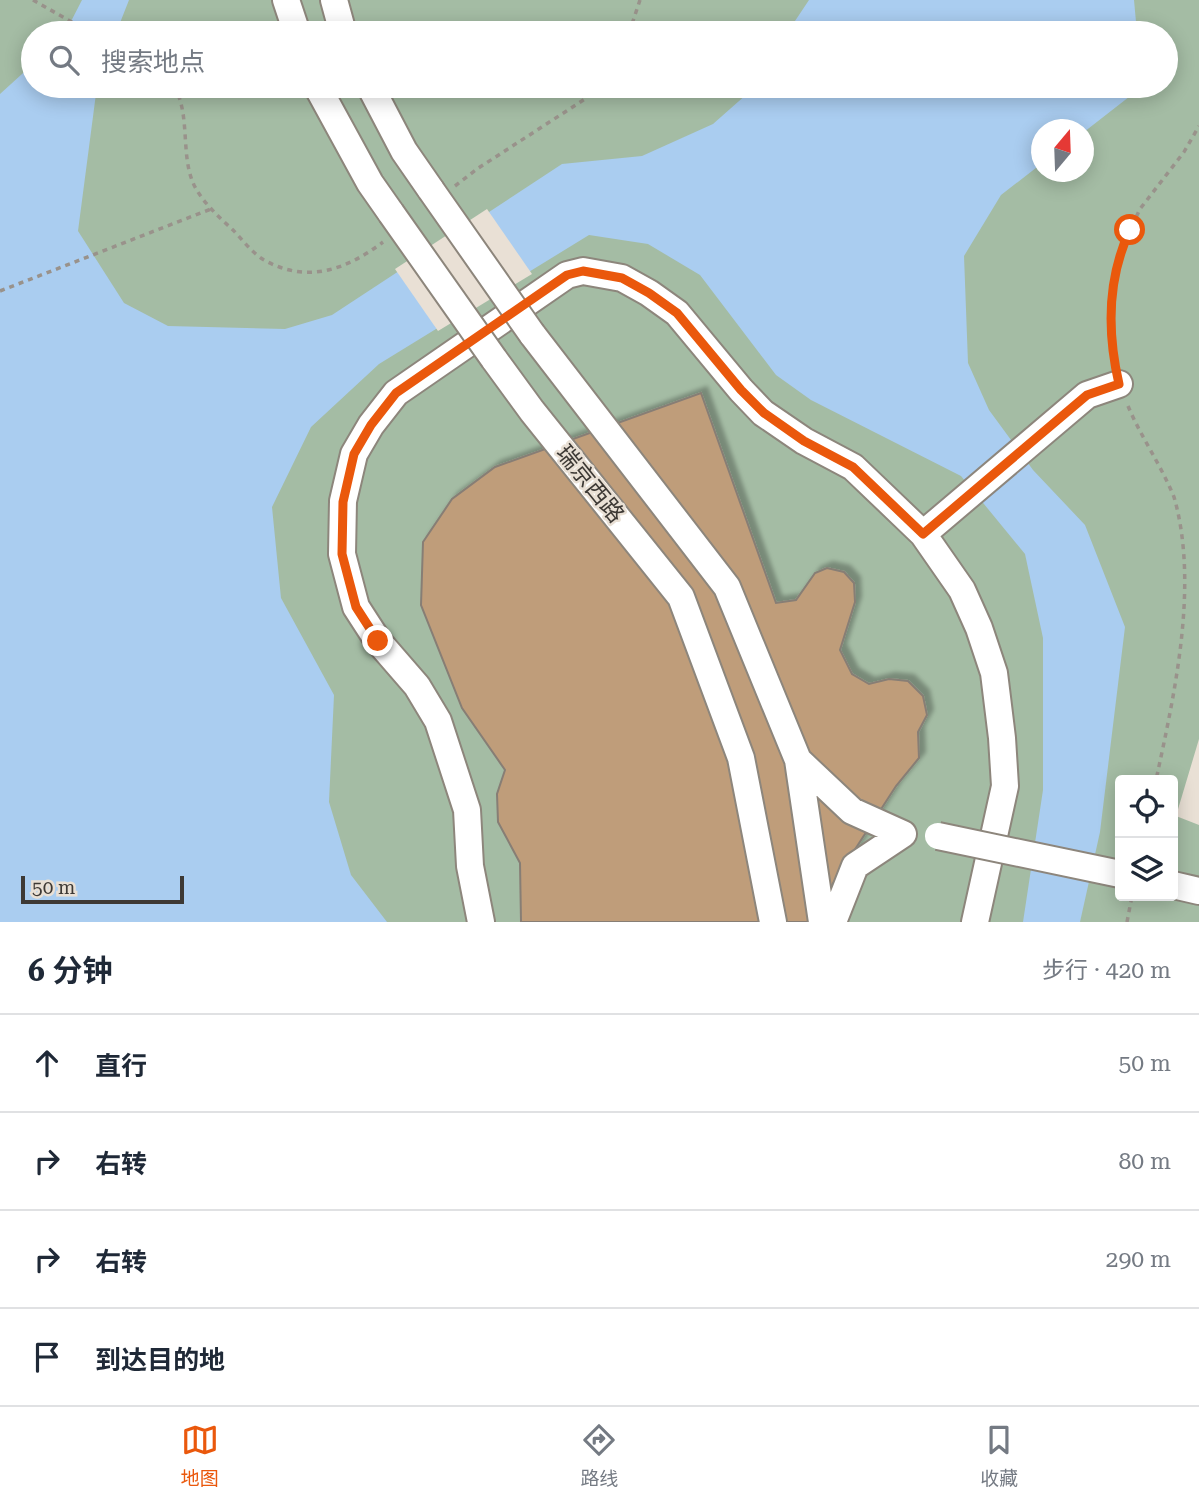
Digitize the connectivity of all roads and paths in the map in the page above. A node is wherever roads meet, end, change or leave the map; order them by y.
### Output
1 (33, 0) edge
2 (286, 0) edge
3 (334, 0) edge
4 (640, 0) edge
5 (70, 21) edge
6 (293, 21) edge
7 (340, 21) edge
8 (633, 21) edge
9 (324, 98) edge
10 (376, 98) edge
11 (1199, 126) edge
12 (211, 209) dead end
13 (0, 290) edge
14 (1119, 384) junction
15 (923, 534) junction
16 (798, 760) junction
17 (1157, 775) edge
18 (902, 834) junction
19 (1115, 873) edge
20 (1131, 901) edge
21 (481, 922) edge
22 (773, 922) edge
23 (822, 922) edge
24 (833, 922) edge
25 (975, 922) edge
26 (1127, 922) edge

1 - 5 path
2 - 6 street
3 - 7 street
4 - 8 path
9 - 22 street, 瑞京西路, bridge
10 - 16 street, 瑞京西路, bridge
11 - 14 path
12 - 13 path
14 - 15 street
14 - 17 path
15 - 21 street
15 - 25 street
16 - 18 street
16 - 23 street, 瑞京西路
18 - 19 street, bridge
18 - 24 street
20 - 26 path

